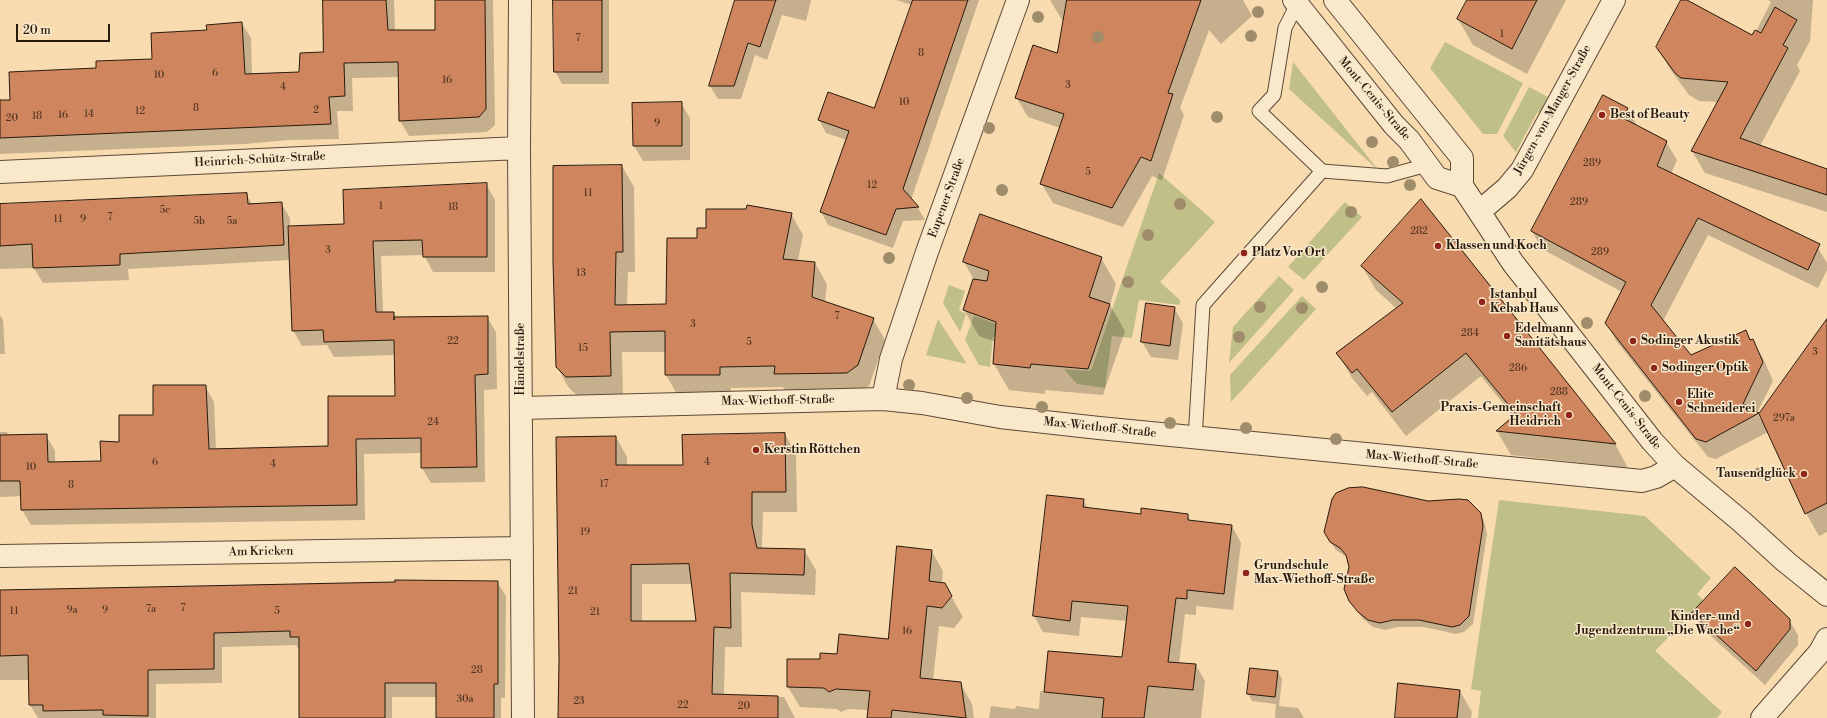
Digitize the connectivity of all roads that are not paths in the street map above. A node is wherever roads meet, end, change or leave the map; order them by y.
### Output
1 (520, 0) edge
2 (1018, 0) edge
3 (1335, 0) edge
4 (1614, 0) edge
5 (1297, 1) edge
6 (519, 148) junction
7 (1427, 165) junction
8 (1322, 171) junction
9 (0, 172) edge
10 (1462, 186) junction
11 (1480, 211) junction
12 (883, 399) junction
13 (521, 408) junction
14 (1195, 439) junction
15 (1674, 466) junction
16 (522, 548) junction
17 (0, 556) edge
18 (1827, 595) edge
19 (1827, 639) edge
20 (523, 718) edge
21 (1762, 718) edge

1 - 6 street, Händelstraße
2 - 12 street, Eupener Straße
3 - 10 street
4 - 11 street, Jürgen-von-Manger-Straße
5 - 7 street, Mont-Cenis-Straße
5 - 8 lane
6 - 9 street, Heinrich-Schütz-Straße
6 - 13 street, Händelstraße
7 - 8 lane
7 - 10 street, Mont-Cenis-Straße
8 - 14 lane
10 - 11 street, Mont-Cenis-Straße
11 - 15 street, Mont-Cenis-Straße
12 - 13 street, Max-Wiethoff-Straße
12 - 14 street, Max-Wiethoff-Straße
13 - 16 street, Händelstraße
14 - 15 street, Max-Wiethoff-Straße
15 - 18 street, Mont-Cenis-Straße
16 - 17 street, Am Kricken
16 - 20 street, Händelstraße
19 - 21 street

